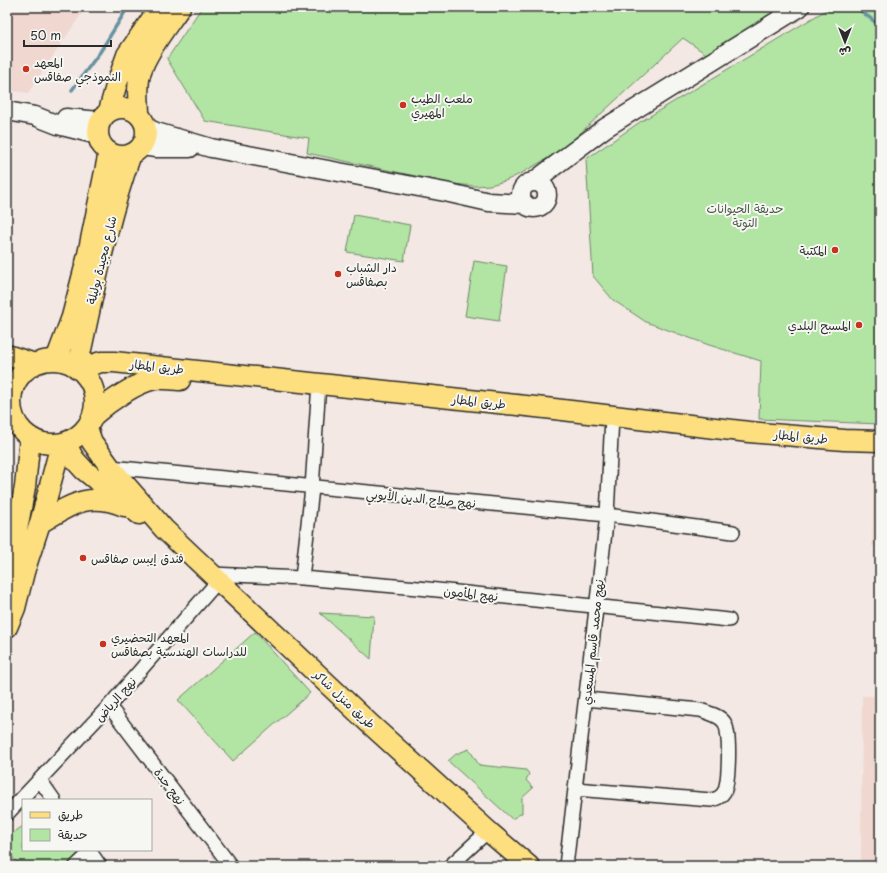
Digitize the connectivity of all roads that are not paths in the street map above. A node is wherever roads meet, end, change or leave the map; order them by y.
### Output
1 (160, 7) edge
2 (180, 7) edge
3 (800, 7) edge
4 (7, 111) edge
5 (142, 121) junction
6 (102, 122) junction
7 (211, 148) junction
8 (576, 149) junction
9 (136, 150) junction
10 (109, 152) junction
11 (527, 192) junction
12 (546, 195) junction
13 (7, 355) edge
14 (56, 360) junction
15 (36, 364) junction
16 (78, 368) junction
17 (318, 389) junction
18 (9, 404) edge
19 (90, 422) junction
20 (612, 422) junction
21 (30, 438) junction
22 (880, 441) edge
23 (63, 444) junction
24 (880, 453) edge
25 (110, 468) junction
26 (312, 488) junction
27 (133, 510) junction
28 (607, 515) junction
29 (19, 518) junction
30 (40, 523) junction
31 (164, 529) junction
32 (733, 532) dead end
33 (7, 546) edge
34 (7, 573) edge
35 (216, 577) junction
36 (302, 578) junction
37 (596, 606) junction
38 (729, 620) dead end
39 (7, 627) edge
40 (586, 698) junction
41 (109, 706) junction
42 (40, 780) junction
43 (575, 789) junction
44 (53, 799) edge
45 (7, 814) edge
46 (488, 831) junction
47 (504, 844) junction
48 (90, 851) edge
49 (76, 866) edge
50 (100, 866) edge
51 (231, 866) edge
52 (450, 866) edge
53 (520, 866) edge
54 (529, 866) edge
55 (566, 866) edge

1 - 6 main road
2 - 5 main road, شارع مجيدة بوليلة
3 - 8 street
4 - 6 street
5 - 6 main road
5 - 7 street
5 - 9 main road, شارع مجيدة بوليلة
6 - 10 main road
7 - 9 street
7 - 11 street
8 - 11 street
8 - 12 street
9 - 10 main road
9 - 16 main road, شارع مجيدة بوليلة
10 - 14 main road, شارع مجيدة بوليلة
11 - 12 street
11 - 12 street
13 - 15 main road
14 - 15 main road
14 - 16 main road
15 - 18 main road
16 - 17 main road, طريق المطار
16 - 19 main road
17 - 19 main road, طريق المطار
17 - 20 main road, طريق المطار
17 - 26 street
18 - 21 main road
19 - 23 main road
19 - 25 main road, طريق منزل شاكر
20 - 22 main road, طريق المطار
20 - 24 main road, طريق المطار
20 - 28 street, نهج محمد قاسم المسعدي
21 - 23 main road
21 - 29 main road
23 - 27 main road, طريق منزل شاكر
23 - 30 main road
25 - 26 street, نهج صلاح الدين الأيوبي
25 - 31 main road, طريق منزل شاكر
26 - 28 street, نهج صلاح الدين الأيوبي
26 - 36 street
27 - 30 main road
27 - 31 main road, طريق منزل شاكر
28 - 32 street, نهج صلاح الدين الأيوبي
28 - 37 street, نهج محمد قاسم المسعدي
29 - 33 street
29 - 34 main road
30 - 39 main road
31 - 35 main road, طريق منزل شاكر
35 - 36 street, نهج المأمون
35 - 41 street, نهج الرياض
35 - 46 main road, طريق منزل شاكر
36 - 37 street, نهج المأمون
37 - 38 street, نهج المأمون
37 - 40 street, نهج محمد قاسم المسعدي
40 - 43 street, نهج محمد قاسم المسعدي
40 - 43 street
41 - 42 street, نهج الرياض
41 - 51 street, نهج جدة
42 - 44 street
42 - 45 street, نهج الرياض
43 - 55 street, نهج محمد قاسم المسعدي
46 - 47 main road, طريق منزل شاكر
46 - 52 street
47 - 53 street
47 - 54 main road, طريق منزل شاكر
48 - 49 street
48 - 50 street

